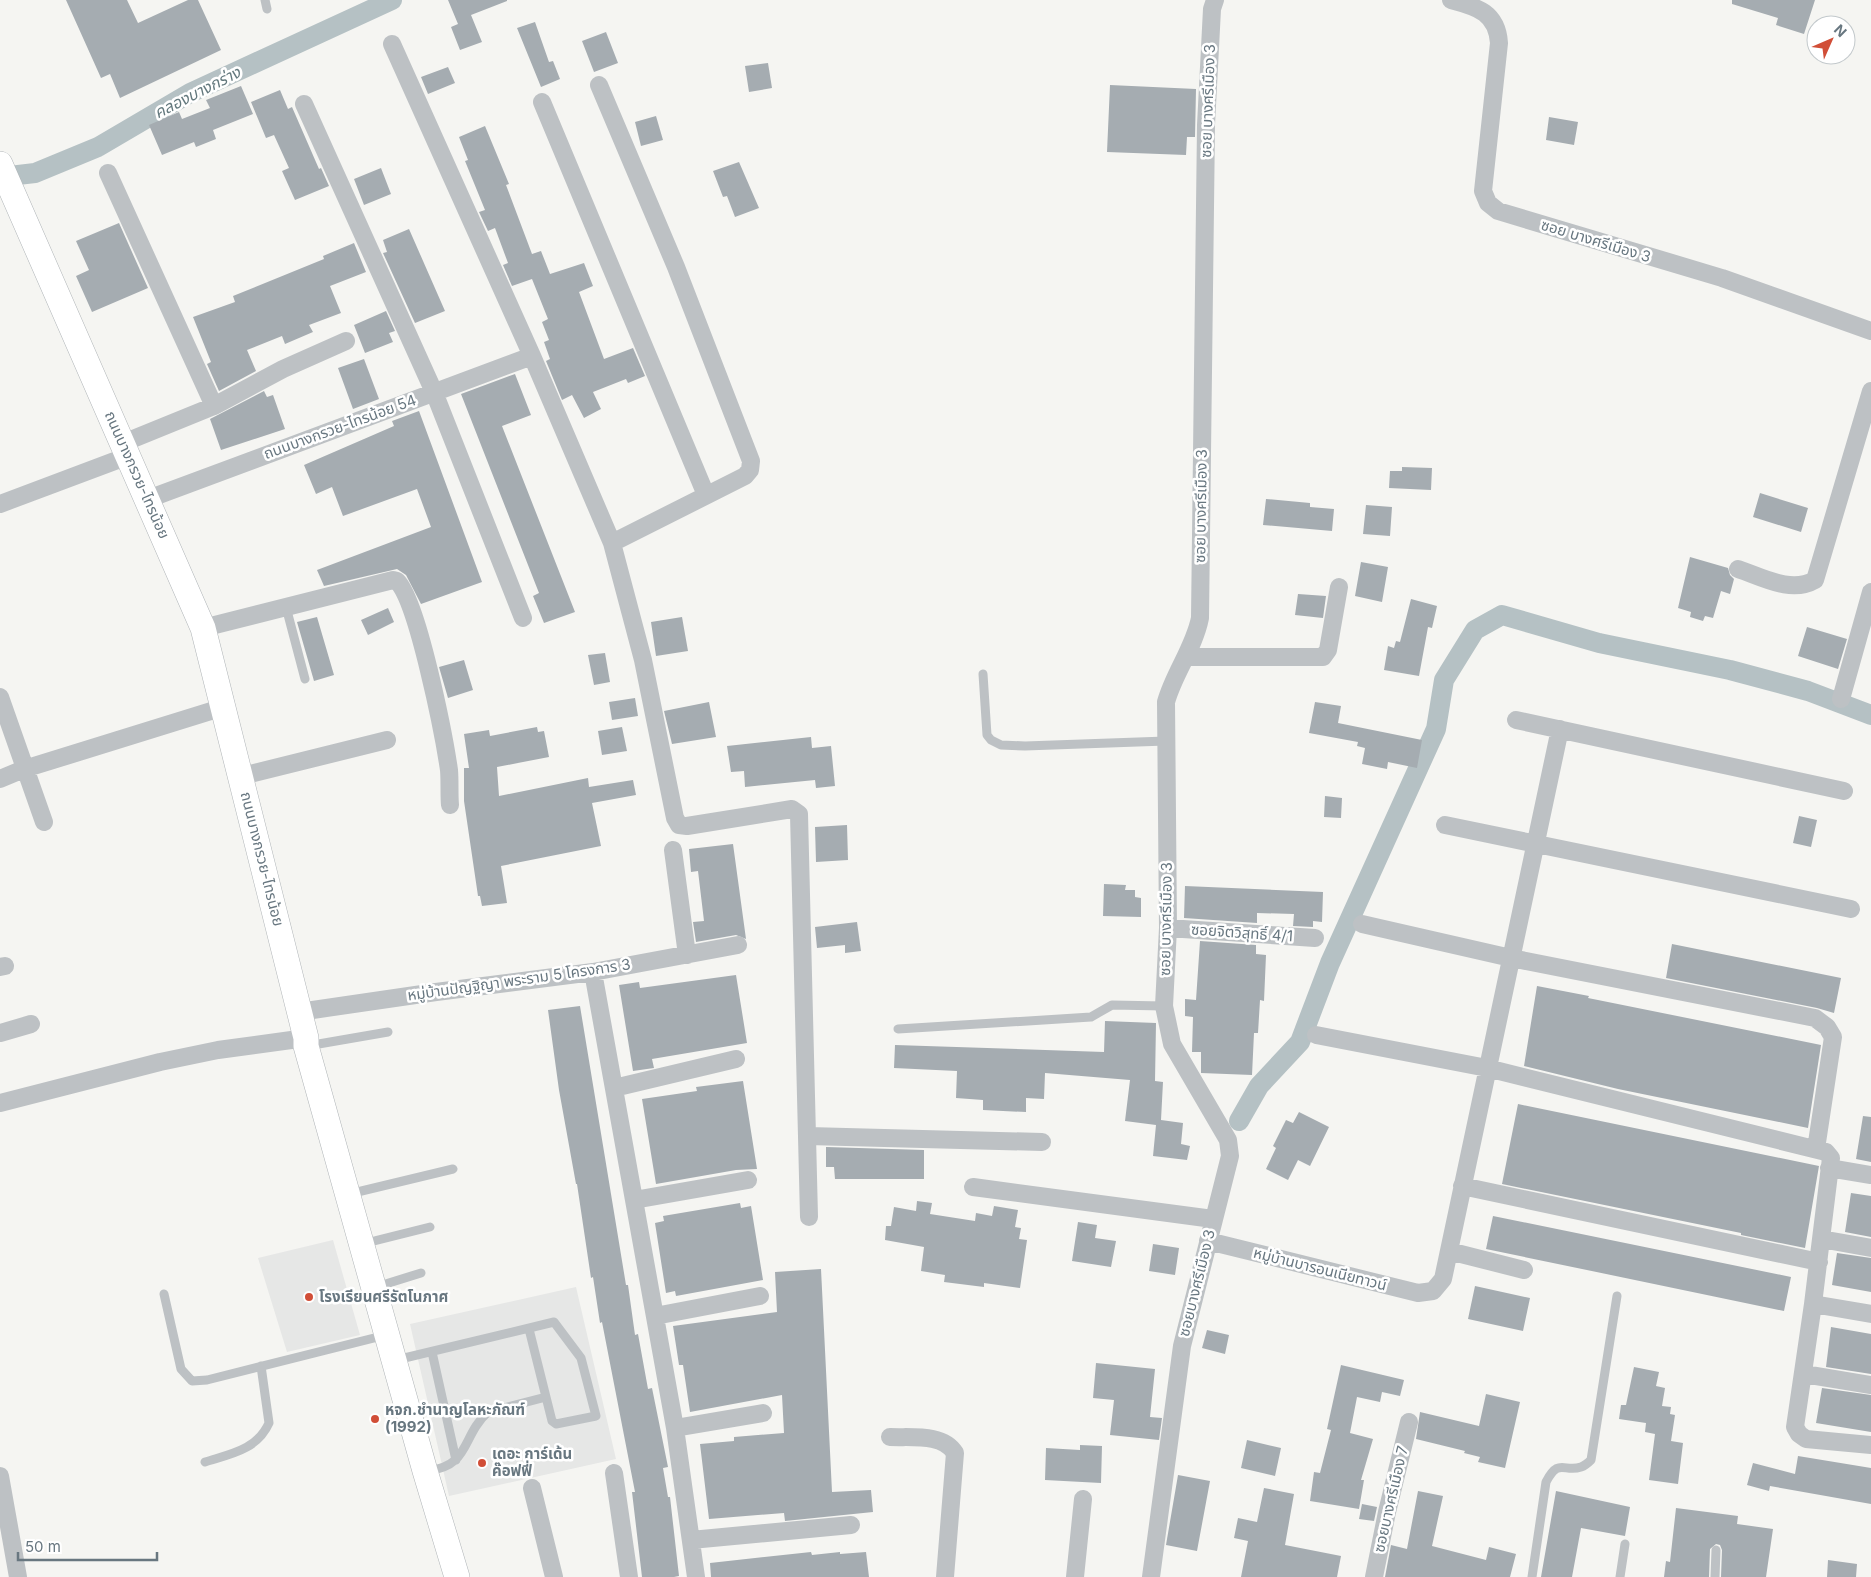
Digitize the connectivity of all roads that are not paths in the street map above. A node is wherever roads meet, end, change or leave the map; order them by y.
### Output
1 (1215, 0) edge
2 (1451, 0) edge
3 (392, 44) dead end
4 (599, 85) dead end
5 (542, 102) dead end
6 (304, 104) dead end
7 (0, 164) edge
8 (108, 173) dead end
9 (1871, 331) edge
10 (346, 341) dead end
11 (532, 356) junction
12 (1871, 391) edge
13 (434, 392) junction
14 (214, 406) junction
15 (125, 450) junction
16 (706, 495) junction
17 (148, 499) junction
18 (0, 504) edge
19 (612, 543) junction
20 (1738, 569) dead end
21 (1339, 587) dead end
22 (1871, 592) edge
23 (286, 606) junction
24 (523, 618) dead end
25 (203, 628) junction
26 (1186, 657) junction
27 (983, 674) dead end
28 (305, 679) dead end
29 (0, 697) edge
30 (1841, 699) dead end
31 (224, 707) junction
32 (1516, 720) dead end
33 (1560, 730) junction
34 (388, 740) dead end
35 (1166, 741) junction
36 (24, 768) junction
37 (242, 776) junction
38 (0, 779) edge
39 (1844, 791) dead end
40 (450, 805) dead end
41 (44, 822) dead end
42 (1445, 825) dead end
43 (1535, 844) junction
44 (673, 850) dead end
45 (1851, 909) dead end
46 (1362, 924) dead end
47 (1168, 928) junction
48 (1315, 938) dead end
49 (738, 945) dead end
50 (687, 955) junction
51 (1511, 958) junction
52 (593, 972) junction
53 (1164, 1006) junction
54 (299, 1012) junction
55 (31, 1024) dead end
56 (898, 1028) dead end
57 (388, 1032) dead end
58 (0, 1033) edge
59 (1316, 1035) dead end
60 (306, 1042) junction
61 (736, 1060) dead end
62 (1487, 1068) junction
63 (614, 1088) junction
64 (0, 1103) edge
65 (808, 1136) junction
66 (1042, 1142) dead end
67 (1816, 1149) junction
68 (1829, 1168) junction
69 (453, 1169) dead end
70 (1871, 1175) edge
71 (748, 1180) dead end
72 (1462, 1186) junction
73 (973, 1187) dead end
74 (348, 1194) junction
75 (634, 1200) junction
76 (809, 1217) dead end
77 (1213, 1219) junction
78 (430, 1227) dead end
79 (1822, 1239) junction
80 (1208, 1241) junction
81 (362, 1244) junction
82 (1871, 1248) edge
83 (1449, 1251) junction
84 (1819, 1262) junction
85 (1524, 1270) dead end
86 (421, 1273) dead end
87 (374, 1287) junction
88 (164, 1294) dead end
89 (760, 1296) dead end
90 (1617, 1296) dead end
91 (1813, 1304) junction
92 (1871, 1314) edge
93 (655, 1316) junction
94 (529, 1329) junction
95 (387, 1335) junction
96 (432, 1352) junction
97 (394, 1361) junction
98 (261, 1366) junction
99 (1804, 1374) junction
100 (1871, 1385) edge
101 (546, 1397) junction
102 (762, 1413) dead end
103 (1409, 1422) dead end
104 (675, 1428) junction
105 (890, 1437) dead end
106 (1871, 1445) edge
107 (456, 1460) junction
108 (205, 1462) dead end
109 (425, 1472) junction
110 (614, 1473) dead end
111 (0, 1476) edge
112 (532, 1488) dead end
113 (1083, 1499) dead end
114 (851, 1525) dead end
115 (691, 1540) junction
116 (1625, 1544) dead end
117 (1716, 1550) dead end
118 (18, 1577) edge
119 (457, 1577) edge
120 (554, 1577) edge
121 (629, 1577) edge
122 (696, 1577) edge
123 (945, 1577) edge
124 (1076, 1577) edge
125 (1151, 1577) edge
126 (1374, 1577) edge
127 (1532, 1577) edge
128 (1620, 1577) edge
129 (1715, 1577) edge

1 - 26 street, ซอย บางศรีเมือง 3
2 - 9 street, ซอย บางศรีเมือง 3
3 - 11 street
4 - 16 street
5 - 16 street
6 - 13 street
7 - 15 main road, ถนนบางกรวย-ไทรน้อย
8 - 14 street
10 - 14 street
11 - 13 street, ถนนบางกรวย-ไทรน้อย 54
11 - 19 street
12 - 20 street
13 - 17 street, ถนนบางกรวย-ไทรน้อย 54
13 - 24 street
14 - 15 street
15 - 17 main road, ถนนบางกรวย-ไทรน้อย
15 - 18 street
16 - 19 street
17 - 25 main road, ถนนบางกรวย-ไทรน้อย
19 - 65 street
21 - 26 street
22 - 30 street
23 - 25 street
23 - 28 lane
23 - 40 street
25 - 31 main road, ถนนบางกรวย-ไทรน้อย
26 - 35 street, ซอย บางศรีเมือง 3
27 - 35 lane
29 - 36 street
31 - 36 street
31 - 37 main road, ถนนบางกรวย-ไทรน้อย
32 - 33 street
33 - 39 street
33 - 43 street
34 - 37 street
35 - 47 street, ซอย บางศรีเมือง 3
36 - 38 street
36 - 41 street
37 - 54 main road, ถนนบางกรวย-ไทรน้อย
42 - 43 street
43 - 45 street
43 - 51 street
44 - 50 street
46 - 51 street
47 - 48 street, ซอยจิตวิสุทธิ์ 4/1
47 - 53 street, ซอย บางศรีเมือง 3
49 - 50 street, หมู่บ้านปัญฐิญา พระราม 5 โครงการ 3
50 - 52 street, หมู่บ้านปัญฐิญา พระราม 5 โครงการ 3
51 - 62 street
51 - 67 street
52 - 54 street, หมู่บ้านปัญฐิญา พระราม 5 โครงการ 3
52 - 63 street
53 - 56 lane
53 - 77 street, ซอยบางศรีเมือง 3
54 - 60 main road, ถนนบางกรวย-ไทรน้อย
55 - 58 street
57 - 60 lane
59 - 62 street
60 - 64 street
60 - 74 main road, ถนนบางกรวย-ไทรน้อย
61 - 63 street
62 - 67 street
62 - 72 street
63 - 75 street
65 - 66 street
65 - 76 street
67 - 68 street
68 - 70 street
68 - 79 street
69 - 74 lane
71 - 75 street
72 - 83 street
72 - 84 street
73 - 77 street
74 - 81 main road, ถนนบางกรวย-ไทรน้อย
75 - 93 street
77 - 80 street, ซอยบางศรีเมือง 3
78 - 81 lane
79 - 82 street
79 - 84 street
80 - 83 street, หมู่บ้านบารอนเนียทาวน์
80 - 125 street, ซอยบางศรีเมือง 3
81 - 87 main road, ถนนบางกรวย-ไทรน้อย
83 - 85 street
84 - 91 street
86 - 87 lane
87 - 95 main road, ถนนบางกรวย-ไทรน้อย
88 - 98 lane
89 - 93 street
90 - 127 lane
91 - 92 street
91 - 99 street
93 - 104 street
94 - 96 lane
94 - 101 lane
94 - 101 lane
95 - 97 main road, ถนนบางกรวย-ไทรน้อย
95 - 98 lane
96 - 97 lane
96 - 107 lane
97 - 109 main road, ถนนบางกรวย-ไทรน้อย
98 - 108 lane
99 - 100 street
99 - 106 street
101 - 107 lane
102 - 104 street
103 - 126 street, ซอยบางศรีเมือง 7
104 - 115 street
105 - 123 street
107 - 109 lane
109 - 119 main road, ถนนบางกรวย-ไทรน้อย
110 - 121 street
111 - 118 street
112 - 120 street
113 - 124 street
114 - 115 street
115 - 122 street
116 - 128 lane
117 - 129 lane

